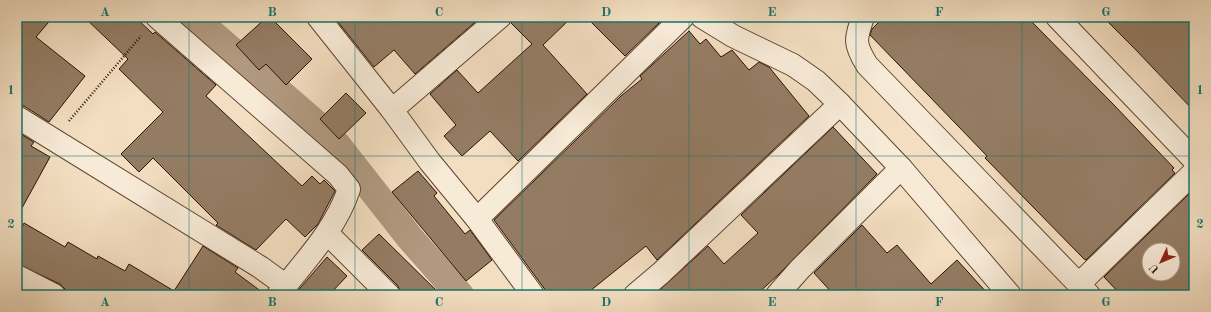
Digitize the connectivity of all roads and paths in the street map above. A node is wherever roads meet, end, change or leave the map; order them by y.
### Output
1 (157, 17) edge
2 (318, 17) edge
3 (500, 17) edge
4 (683, 17) edge
5 (702, 17) edge
6 (864, 17) edge
7 (1057, 17) edge
8 (840, 104) junction
9 (392, 110) junction
10 (17, 117) edge
11 (54, 139) junction
12 (1194, 160) edge
13 (901, 168) junction
14 (1194, 172) edge
15 (477, 219) junction
16 (327, 232) junction
17 (17, 276) edge
18 (281, 290) edge
19 (1084, 290) edge
20 (54, 295) edge
21 (389, 295) edge
22 (533, 295) edge
23 (635, 295) edge
24 (777, 295) edge
25 (1010, 295) edge

1 - 11 path
1 - 16 street
2 - 9 street
3 - 9 street
4 - 15 street
5 - 8 street
6 - 19 street
7 - 12 street
8 - 13 street
8 - 23 street
9 - 15 street
10 - 11 street
11 - 18 street
13 - 24 street
13 - 25 street
14 - 19 street
15 - 22 street
16 - 18 street
16 - 21 street
17 - 20 street

